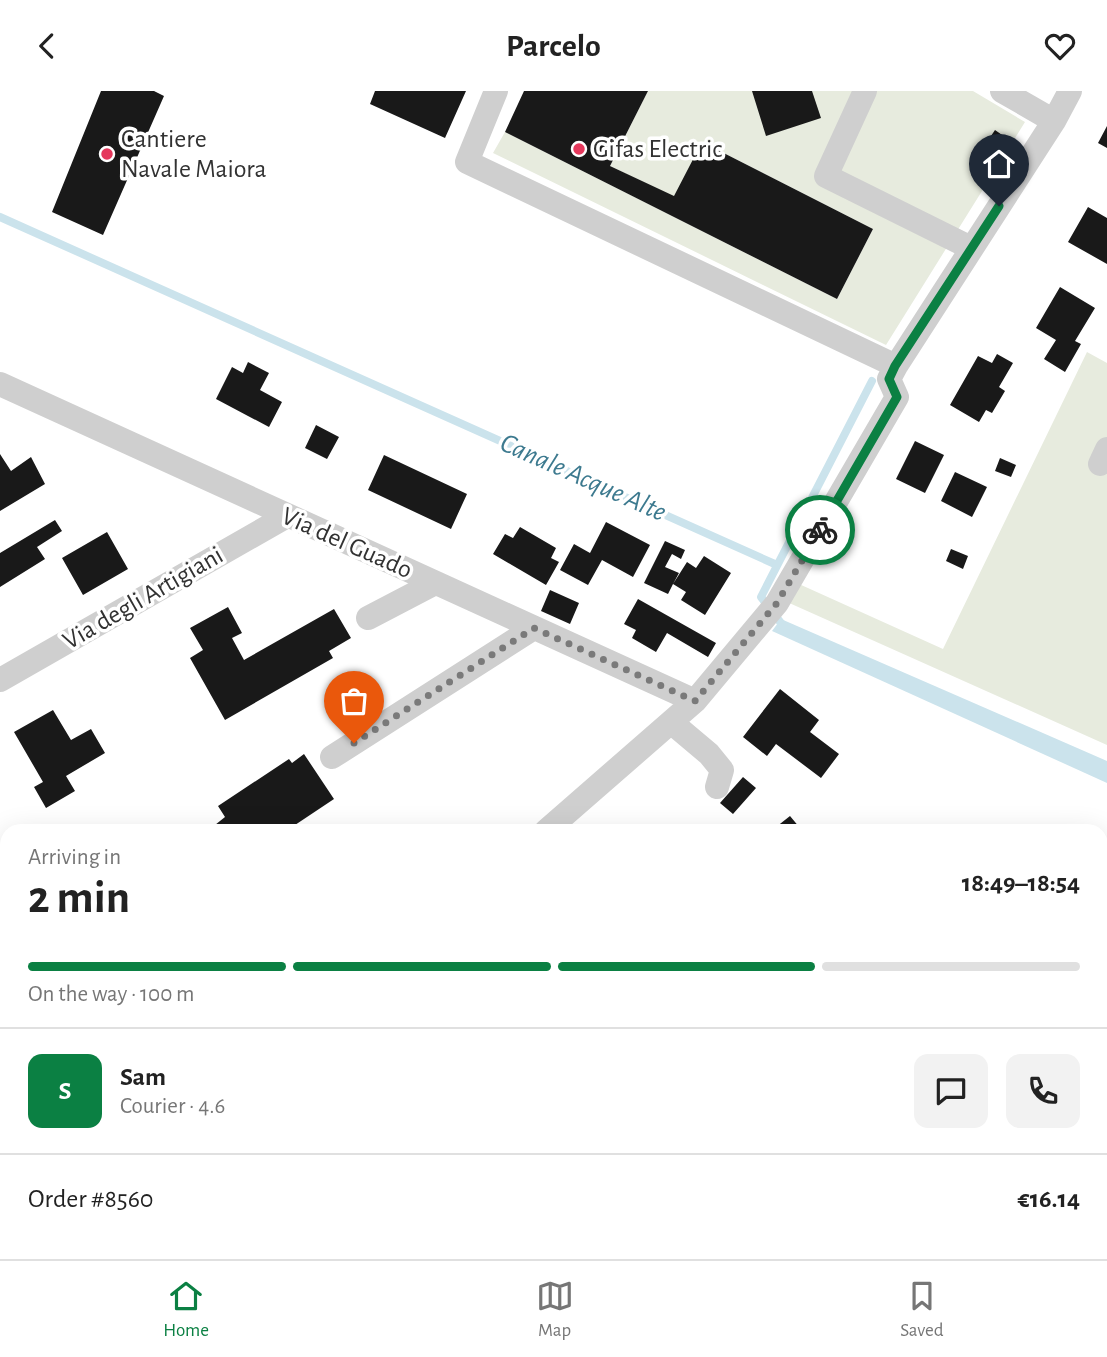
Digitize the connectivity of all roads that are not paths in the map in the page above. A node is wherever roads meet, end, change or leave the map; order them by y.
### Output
1 (496, 91) edge
2 (865, 91) edge
3 (1002, 91) edge
4 (1070, 91) edge
5 (1054, 121) junction
6 (971, 248) junction
7 (895, 366) junction
8 (0, 384) edge
9 (287, 516) junction
10 (435, 583) junction
11 (368, 618) dead end
12 (534, 628) junction
13 (0, 680) edge
14 (695, 701) junction
15 (671, 722) junction
16 (332, 757) dead end
17 (717, 786) dead end
18 (554, 824) edge

1 - 7 street
2 - 6 street
3 - 5 street
4 - 5 street
5 - 6 street
6 - 7 street
7 - 14 street
8 - 9 street, Via del Guado
9 - 10 street, Via del Guado
9 - 13 street, Via degli Artigiani
10 - 11 street
10 - 12 street, Via del Guado
12 - 14 street, Via del Guado
12 - 16 street
14 - 15 street
15 - 17 street
15 - 18 street

